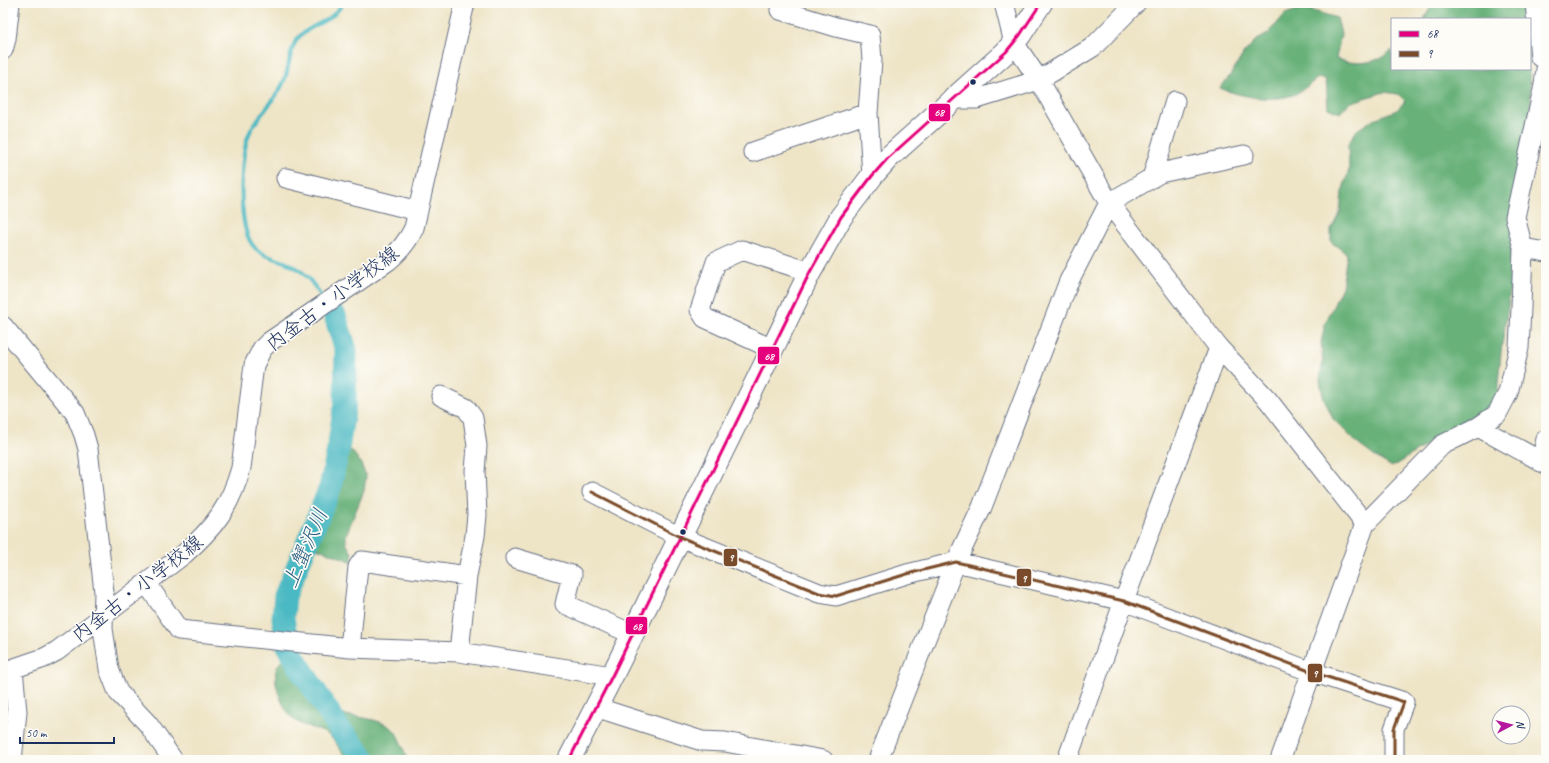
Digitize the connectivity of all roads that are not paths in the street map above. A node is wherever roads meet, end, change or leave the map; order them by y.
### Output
1 (10, 3) edge
2 (466, 3) edge
3 (782, 3) edge
4 (1004, 3) edge
5 (1041, 3) edge
6 (1136, 3) edge
7 (1535, 3) edge
8 (1014, 43) junction
9 (3, 50) edge
10 (1546, 58) edge
11 (1546, 69) edge
12 (1039, 80) junction
13 (952, 99) junction
14 (1175, 101) dead end
15 (868, 113) junction
16 (1541, 119) edge
17 (753, 152) dead end
18 (1244, 155) dead end
19 (872, 176) junction
20 (286, 178) dead end
21 (1152, 178) junction
22 (1109, 203) junction
23 (418, 211) junction
24 (1523, 248) junction
25 (1546, 252) edge
26 (810, 272) junction
27 (3, 326) edge
28 (1219, 348) junction
29 (772, 349) junction
30 (441, 396) dead end
31 (1478, 427) junction
32 (1546, 438) edge
33 (1544, 463) edge
34 (592, 492) dead end
35 (1365, 524) junction
36 (680, 537) junction
37 (515, 558) dead end
38 (956, 562) junction
39 (467, 576) junction
40 (147, 584) junction
41 (1124, 601) junction
42 (104, 616) junction
43 (632, 634) junction
44 (350, 648) junction
45 (459, 652) junction
46 (8, 670) edge
47 (1312, 672) junction
48 (612, 676) junction
49 (595, 707) junction
50 (12, 760) edge
51 (173, 760) edge
52 (569, 760) edge
53 (823, 760) edge
54 (878, 760) edge
55 (1067, 760) edge
56 (1280, 760) edge
57 (1394, 760) edge

1 - 9 street
2 - 23 street, 内金古・小学校線
3 - 15 street
4 - 8 street
5 - 8 main road
6 - 12 street
7 - 10 street
8 - 12 street
8 - 13 main road
11 - 16 street
12 - 13 street
12 - 22 street
13 - 19 main road
14 - 21 street
15 - 17 street
15 - 19 street
16 - 24 street
18 - 21 street
19 - 26 main road
20 - 23 street
21 - 22 street
22 - 28 street
22 - 38 street
23 - 40 street, 内金古・小学校線
24 - 25 street
24 - 31 street
26 - 29 main road
26 - 29 street
27 - 42 street
28 - 35 street
28 - 41 street
29 - 36 main road
30 - 39 street
31 - 33 street
31 - 35 street
32 - 33 street
34 - 36 street
35 - 47 street
36 - 38 street
36 - 43 main road
37 - 43 street
38 - 41 street
38 - 54 street
39 - 44 street
39 - 45 street
40 - 42 street, 内金古・小学校線
40 - 44 street
41 - 47 street
41 - 55 street
42 - 46 street, 内金古・小学校線
42 - 51 street
43 - 48 main road
44 - 45 street
45 - 48 street
46 - 50 street
47 - 56 street
47 - 57 street
48 - 49 main road
49 - 52 main road
49 - 53 street

